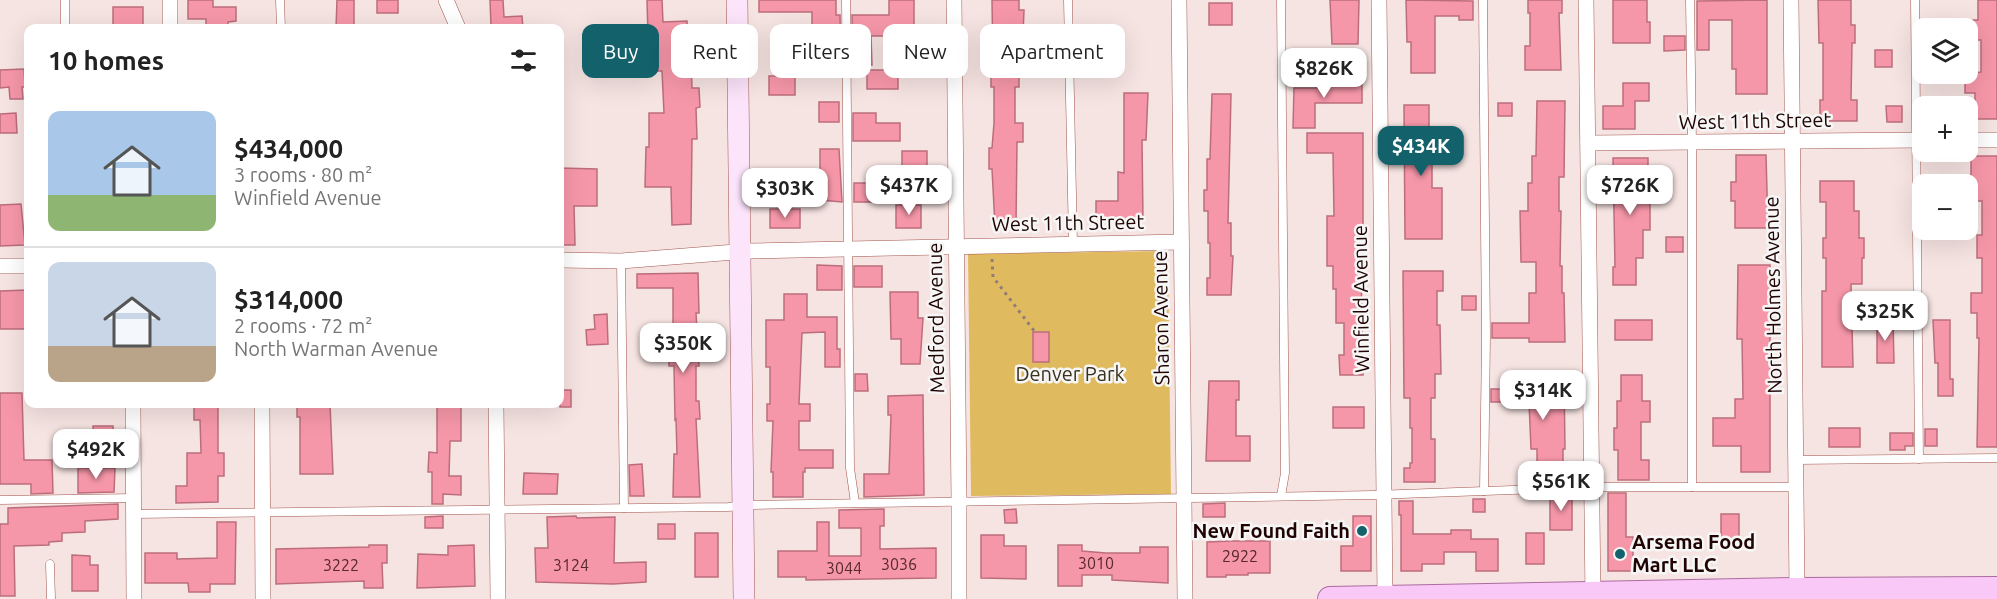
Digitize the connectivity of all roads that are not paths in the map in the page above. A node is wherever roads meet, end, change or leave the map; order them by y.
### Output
1 (65, 0) edge
2 (170, 0) edge
3 (280, 0) edge
4 (446, 0) edge
5 (737, 0) edge
6 (846, 0) edge
7 (954, 0) edge
8 (1068, 0) edge
9 (1179, 0) edge
10 (1281, 0) edge
11 (1379, 0) edge
12 (1483, 0) edge
13 (1586, 0) edge
14 (1690, 0) edge
15 (1791, 0) edge
16 (1915, 0) edge
17 (65, 24) edge
18 (170, 24) edge
19 (280, 24) edge
20 (456, 24) edge
21 (1918, 96) edge
22 (1978, 140) edge
23 (1997, 140) edge
24 (1912, 141) edge
25 (1792, 142) junction
26 (1588, 143) junction
27 (1692, 143) junction
28 (1920, 162) edge
29 (1181, 242) junction
30 (1073, 244) junction
31 (956, 247) junction
32 (847, 249) junction
33 (740, 251) junction
34 (564, 260) edge
35 (621, 261) junction
36 (0, 266) edge
37 (24, 266) edge
38 (133, 408) edge
39 (262, 408) edge
40 (496, 408) edge
41 (1997, 458) edge
42 (1919, 459) junction
43 (1796, 460) junction
44 (1592, 487) junction
45 (1692, 487) junction
46 (1796, 487) junction
47 (1484, 491) junction
48 (1384, 495) junction
49 (1281, 496) junction
50 (1184, 498) junction
51 (0, 500) edge
52 (959, 502) junction
53 (855, 503) junction
54 (742, 505) junction
55 (134, 506) junction
56 (624, 508) junction
57 (497, 511) junction
58 (262, 513) junction
59 (51, 564) dead end
60 (1997, 589) edge
61 (1783, 593) edge
62 (1911, 594) edge
63 (1593, 597) edge
64 (1385, 598) edge
65 (51, 599) edge
66 (134, 599) edge
67 (263, 599) edge
68 (498, 599) edge
69 (744, 599) edge
70 (959, 599) edge
71 (1185, 599) edge
72 (1330, 599) edge

1 - 17 lane
2 - 18 street
3 - 19 lane
4 - 20 street
5 - 33 main road
6 - 32 lane
7 - 31 street, Medford Avenue
8 - 30 lane
9 - 29 street, Sharon Avenue
10 - 49 lane
11 - 48 street, Winfield Avenue
12 - 47 lane
13 - 26 street
14 - 27 lane
15 - 25 street, North Holmes Avenue
16 - 21 lane
22 - 23 street
24 - 25 street, West 11th Street
25 - 27 street, West 11th Street
25 - 43 street, North Holmes Avenue
26 - 27 street, West 11th Street
26 - 44 street
27 - 45 lane
28 - 42 lane
29 - 30 street, West 11th Street
29 - 50 street, Sharon Avenue
30 - 31 street, West 11th Street
31 - 32 street, West 11th Street
31 - 52 street, Medford Avenue
32 - 33 street, West 11th Street
32 - 53 lane
33 - 35 street, West 11th Street
33 - 54 main road
34 - 35 street, West 11th Street
35 - 56 lane
36 - 37 street
38 - 55 street
39 - 58 street
40 - 57 street
41 - 42 lane
42 - 43 lane
43 - 46 street, North Holmes Avenue
44 - 45 lane
44 - 47 lane
44 - 63 street
45 - 46 lane
46 - 61 street, North Holmes Avenue
47 - 48 lane
48 - 49 lane
48 - 64 street, Winfield Avenue
49 - 50 lane
50 - 52 lane
50 - 71 street, Sharon Avenue
51 - 55 lane
52 - 53 lane
52 - 70 street, Medford Avenue
53 - 54 lane
54 - 56 lane
54 - 69 main road
55 - 58 lane
55 - 66 street
56 - 57 lane
57 - 58 lane
57 - 68 street
58 - 67 street
59 - 65 lane
60 - 62 main road
61 - 62 main road
61 - 63 main road
63 - 64 main road
64 - 72 main road

